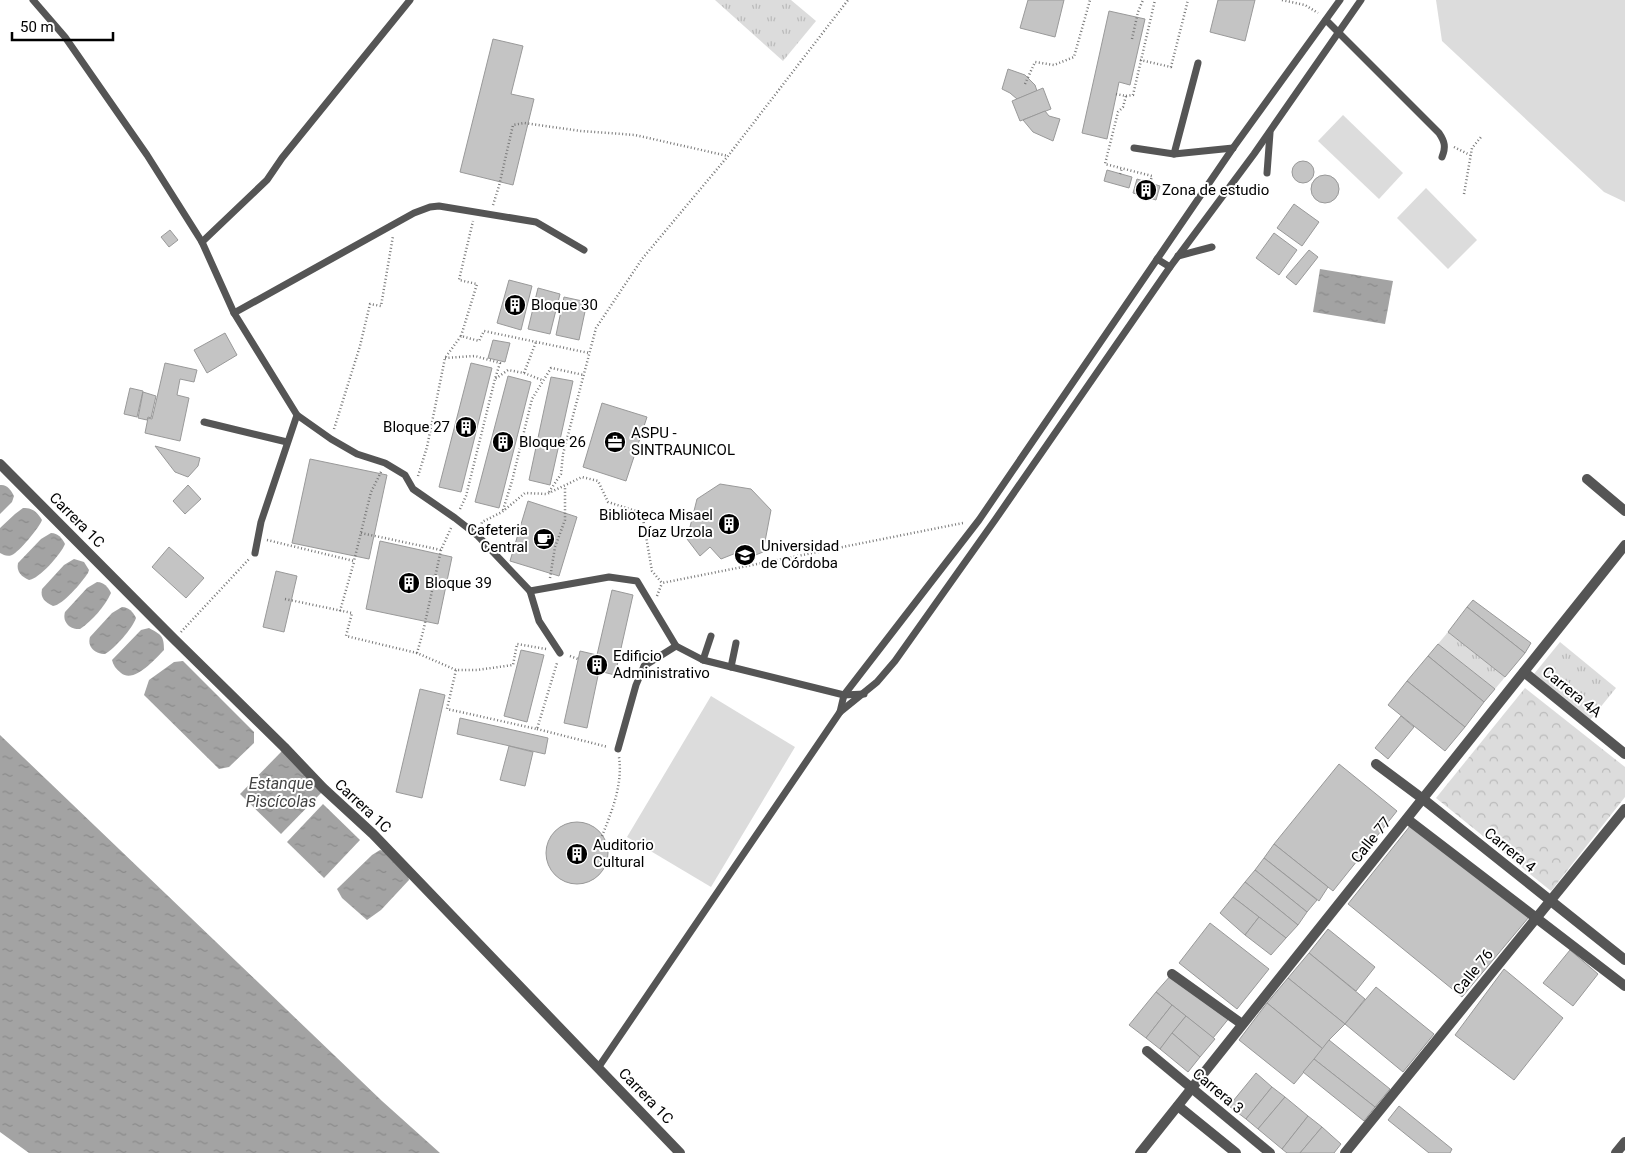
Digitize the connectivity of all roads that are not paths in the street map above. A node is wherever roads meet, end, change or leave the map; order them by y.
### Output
1 (33, 0) edge
2 (410, 0) edge
3 (1340, 0) edge
4 (1361, 0) edge
5 (1326, 20) junction
6 (1338, 32) junction
7 (1198, 63) dead end
8 (1270, 131) junction
9 (1134, 148) dead end
10 (1233, 148) junction
11 (1174, 154) junction
12 (1442, 157) dead end
13 (1267, 173) dead end
14 (202, 242) junction
15 (1212, 247) dead end
16 (584, 250) dead end
17 (1178, 256) junction
18 (1157, 259) junction
19 (1170, 267) junction
20 (234, 314) junction
21 (1068, 390) junction
22 (1080, 396) junction
23 (297, 415) junction
24 (204, 422) dead end
25 (287, 442) junction
26 (0, 464) edge
27 (1587, 479) dead end
28 (1625, 511) edge
29 (1625, 546) edge
30 (255, 553) road end
31 (530, 591) junction
32 (711, 636) dead end
33 (736, 643) dead end
34 (676, 646) junction
35 (560, 653) road end
36 (703, 660) junction
37 (731, 667) junction
38 (1524, 672) junction
39 (864, 694) junction
40 (844, 695) junction
41 (840, 712) junction
42 (618, 748) road end
43 (1625, 754) edge
44 (1376, 764) dead end
45 (1423, 799) junction
46 (1625, 809) edge
47 (1407, 819) junction
48 (1551, 901) junction
49 (1536, 918) junction
50 (1625, 960) edge
51 (1172, 974) dead end
52 (1625, 986) edge
53 (1242, 1024) junction
54 (1147, 1051) dead end
55 (598, 1068) junction
56 (1192, 1088) junction
57 (1178, 1106) junction
58 (1625, 1142) edge
59 (680, 1153) edge
60 (1140, 1153) edge
61 (1236, 1153) edge
62 (1270, 1153) edge
63 (1344, 1153) edge
64 (1616, 1153) edge

1 - 14 lane
2 - 14 lane
3 - 5 lane
4 - 6 lane
5 - 6 lane
5 - 10 lane
6 - 8 lane
6 - 12 lane
7 - 11 lane
8 - 13 lane
8 - 17 lane
9 - 11 lane
10 - 11 lane
10 - 18 lane
14 - 20 lane
15 - 17 lane
16 - 20 lane
17 - 19 lane
18 - 19 lane
18 - 21 lane
19 - 22 lane
20 - 23 lane
21 - 22 lane
21 - 40 lane
22 - 39 lane
23 - 25 lane
23 - 31 lane
24 - 25 lane
25 - 30 lane
26 - 55 street, Carrera 1C
27 - 28 street
29 - 38 street, Calle 77
31 - 34 lane
31 - 35 lane
32 - 36 lane
33 - 37 lane
34 - 36 lane
34 - 42 lane
36 - 37 lane
37 - 40 lane
38 - 43 street, Carrera 4A
38 - 45 street, Calle 77
39 - 40 lane
39 - 41 lane
40 - 41 lane
41 - 55 lane
44 - 45 street, Carrera 4
45 - 47 street, Calle 77
45 - 48 street, Carrera 4
46 - 48 street, Calle 76
47 - 49 street
47 - 53 street, Calle 77
48 - 49 street, Calle 76
48 - 50 street, Carrera 4
49 - 52 street
49 - 63 street, Calle 76
51 - 53 street
53 - 56 street, Calle 77
54 - 56 street, Carrera 3
55 - 59 street, Carrera 1C
56 - 57 street, Calle 77
56 - 62 street, Carrera 3
57 - 60 street, Calle 77
57 - 61 street
58 - 64 street

